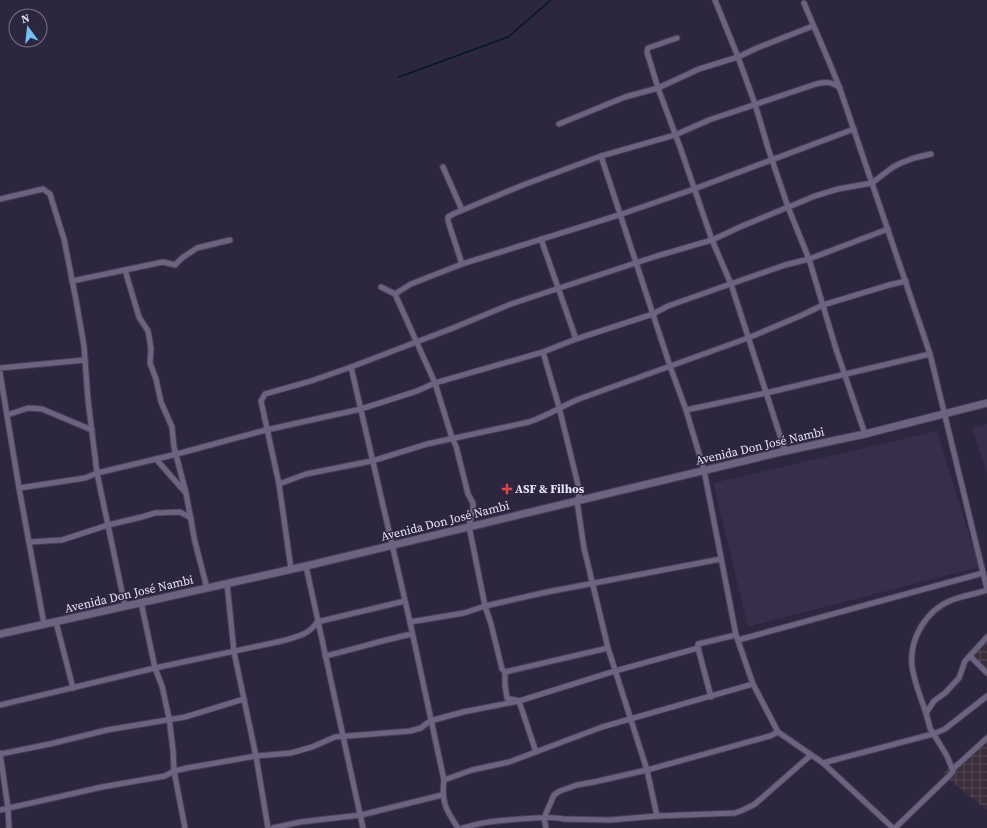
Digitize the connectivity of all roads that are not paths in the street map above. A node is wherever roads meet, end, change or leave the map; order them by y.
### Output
1 (715, 0) edge
2 (804, 3) dead end
3 (814, 26) junction
4 (676, 38) dead end
5 (738, 57) junction
6 (658, 88) junction
7 (840, 89) junction
8 (755, 104) junction
9 (559, 124) dead end
10 (854, 129) junction
11 (675, 135) junction
12 (931, 154) dead end
13 (600, 156) junction
14 (772, 159) junction
15 (443, 167) dead end
16 (872, 183) junction
17 (694, 189) junction
18 (0, 199) edge
19 (788, 207) junction
20 (462, 210) junction
21 (619, 214) junction
22 (888, 230) junction
23 (541, 238) junction
24 (230, 240) dead end
25 (712, 240) junction
26 (809, 259) junction
27 (636, 263) junction
28 (462, 264) junction
29 (125, 270) junction
30 (72, 281) junction
31 (906, 282) junction
32 (731, 284) junction
33 (381, 287) dead end
34 (557, 288) junction
35 (395, 294) junction
36 (823, 305) junction
37 (653, 314) junction
38 (748, 338) junction
39 (576, 339) junction
40 (416, 342) junction
41 (543, 352) junction
42 (930, 354) junction
43 (84, 360) junction
44 (670, 366) junction
45 (351, 367) junction
46 (0, 368) edge
47 (0, 374) edge
48 (845, 374) junction
49 (435, 383) junction
50 (766, 393) junction
51 (987, 403) edge
52 (560, 407) junction
53 (361, 409) junction
54 (686, 410) junction
55 (945, 413) junction
56 (6, 415) junction
57 (92, 430) junction
58 (266, 430) junction
59 (865, 434) junction
60 (452, 438) junction
61 (784, 451) junction
62 (176, 454) junction
63 (156, 459) junction
64 (372, 461) junction
65 (704, 470) junction
66 (97, 474) junction
67 (278, 484) junction
68 (19, 488) junction
69 (186, 493) junction
70 (577, 501) junction
71 (188, 505) junction
72 (180, 512) junction
73 (191, 518) junction
74 (108, 525) junction
75 (469, 526) junction
76 (28, 542) junction
77 (392, 545) junction
78 (721, 559) junction
79 (306, 566) junction
80 (291, 569) junction
81 (983, 573) junction
82 (227, 583) junction
83 (593, 583) junction
84 (207, 588) junction
85 (987, 590) edge
86 (405, 601) junction
87 (141, 602) junction
88 (125, 606) junction
89 (485, 606) junction
90 (56, 622) junction
91 (317, 622) junction
92 (410, 622) junction
93 (44, 624) junction
94 (0, 634) edge
95 (412, 634) junction
96 (987, 637) edge
97 (737, 638) junction
98 (608, 648) junction
99 (698, 648) junction
100 (234, 652) junction
101 (325, 656) junction
102 (970, 656) junction
103 (155, 668) junction
104 (616, 671) junction
105 (506, 672) junction
106 (987, 673) edge
107 (753, 684) junction
108 (73, 688) junction
109 (987, 696) edge
110 (711, 697) junction
111 (244, 699) junction
112 (519, 702) junction
113 (0, 705) edge
114 (926, 713) junction
115 (168, 718) junction
116 (430, 720) junction
117 (630, 720) junction
118 (342, 728) junction
119 (778, 732) junction
120 (933, 734) junction
121 (335, 737) junction
122 (344, 737) junction
123 (987, 738) edge
124 (536, 752) junction
125 (0, 754) edge
126 (811, 755) junction
127 (256, 756) junction
128 (823, 763) junction
129 (953, 769) junction
130 (647, 770) junction
131 (174, 771) junction
132 (444, 780) junction
133 (442, 795) junction
134 (8, 808) junction
135 (0, 810) edge
136 (361, 815) junction
137 (657, 816) junction
138 (544, 818) junction
139 (9, 828) edge
140 (185, 828) edge
141 (268, 828) edge
142 (273, 828) edge
143 (364, 828) edge
144 (458, 828) edge
145 (463, 828) edge
146 (546, 828) edge
147 (894, 828) edge

1 - 5 street
2 - 3 street
3 - 5 street
3 - 7 street
4 - 6 street
5 - 6 street
5 - 8 street
6 - 9 street
6 - 11 street
7 - 8 street
7 - 10 street
8 - 11 street
8 - 14 street
10 - 14 street
10 - 16 street
11 - 13 street
11 - 17 street
12 - 16 street
13 - 20 street
13 - 21 street
14 - 17 street
14 - 19 street
15 - 20 street
16 - 19 street
16 - 22 street
17 - 21 street
17 - 25 street
18 - 30 street
19 - 25 street
19 - 26 street
20 - 28 street
21 - 23 street
21 - 27 street
22 - 26 street
22 - 31 street
23 - 28 street
23 - 34 street
24 - 29 street
25 - 27 street
25 - 32 street
26 - 32 street
26 - 36 street
27 - 34 street
27 - 37 street
28 - 35 street
29 - 30 street
29 - 62 street
30 - 43 street
31 - 36 street
31 - 42 street
32 - 37 street
32 - 38 street
33 - 35 street
34 - 39 street
34 - 40 street
35 - 40 street
36 - 38 street
36 - 48 street
37 - 39 street
37 - 44 street
38 - 44 street
38 - 50 street
39 - 41 street
40 - 45 street
40 - 49 street
41 - 49 street
41 - 52 street
42 - 48 street
42 - 55 street
43 - 46 street
43 - 57 street
44 - 52 street
44 - 54 street
45 - 53 street
45 - 58 street
47 - 56 street
48 - 50 street
48 - 59 street
49 - 53 street
49 - 60 street
50 - 54 street
50 - 61 street
51 - 55 street, Avenida Don José Nambi
52 - 60 street
52 - 70 street
53 - 58 street
53 - 64 street
54 - 65 street
55 - 59 street, Avenida Don José Nambi
55 - 81 street
56 - 57 street
56 - 68 street
57 - 66 street
58 - 62 street
58 - 67 street
59 - 61 street, Avenida Don José Nambi
60 - 64 street
60 - 75 street
61 - 65 street, Avenida Don José Nambi
62 - 63 street
62 - 69 street
63 - 66 street
63 - 69 street
64 - 67 street
64 - 77 street
65 - 70 street, Avenida Don José Nambi
65 - 78 street
66 - 68 street
66 - 74 street
67 - 80 street
68 - 76 street
69 - 71 street
70 - 75 street, Avenida Don José Nambi
70 - 83 street
71 - 72 street
71 - 73 street
72 - 73 street
72 - 74 street
73 - 84 street
74 - 76 street
74 - 88 street
75 - 77 street, Avenida Don José Nambi
75 - 89 street
76 - 93 street
77 - 79 street, Avenida Don José Nambi
77 - 86 street
78 - 83 street
78 - 97 street
79 - 80 street, Avenida Don José Nambi
79 - 91 street
80 - 82 street, Avenida Don José Nambi
81 - 85 street
81 - 97 street
82 - 84 street, Avenida Don José Nambi
82 - 100 street
83 - 89 street
83 - 98 street
84 - 87 street, Avenida Don José Nambi
85 - 114 street
86 - 91 street
86 - 92 street
87 - 88 street, Avenida Don José Nambi
87 - 103 street
88 - 90 street, Avenida Don José Nambi
89 - 92 street
89 - 105 street
90 - 93 street, Avenida Don José Nambi
90 - 108 street
91 - 100 street
91 - 101 street
92 - 95 street
93 - 94 street, Avenida Don José Nambi
95 - 101 street
95 - 116 street
96 - 102 street
97 - 99 street
97 - 107 street
98 - 104 street
98 - 105 street
99 - 104 street
99 - 110 street
100 - 103 street
100 - 111 street
101 - 118 street
102 - 106 street
102 - 114 street
103 - 108 street
103 - 115 street
104 - 112 street
104 - 117 street
105 - 112 street
107 - 110 street
107 - 119 street
108 - 113 street
109 - 120 street
110 - 117 street
111 - 115 street
111 - 127 street
112 - 116 street
112 - 124 street
114 - 120 street
115 - 125 street
115 - 131 street
116 - 122 street
116 - 132 street
117 - 124 street
117 - 130 street
118 - 121 street
118 - 122 street
119 - 126 street
119 - 130 street
120 - 128 street
120 - 129 street
121 - 122 street
121 - 127 street
122 - 136 street
123 - 129 street
124 - 132 street
125 - 134 street
126 - 128 street
126 - 137 street
127 - 131 street
127 - 141 street
128 - 147 street
129 - 147 street
130 - 137 street
130 - 138 street
131 - 134 street
131 - 140 street
132 - 133 street
133 - 136 street
133 - 144 street
134 - 135 street
134 - 139 street
136 - 142 street
136 - 143 street
137 - 138 street
138 - 145 street
138 - 146 street

